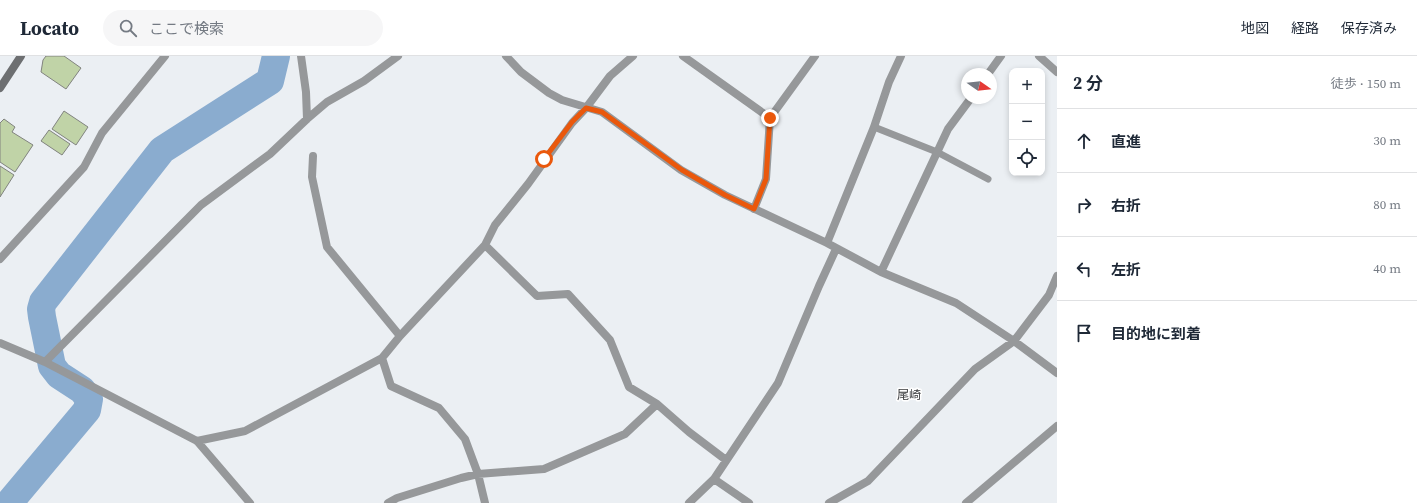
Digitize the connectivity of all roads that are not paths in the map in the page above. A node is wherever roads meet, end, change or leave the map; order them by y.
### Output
1 (21, 56) edge
2 (165, 56) edge
3 (301, 56) edge
4 (398, 56) edge
5 (506, 56) edge
6 (633, 56) edge
7 (682, 56) edge
8 (815, 56) edge
9 (901, 56) edge
10 (1001, 56) edge
11 (1039, 56) edge
12 (992, 68) edge
13 (1057, 72) edge
14 (0, 88) edge
15 (967, 104) edge
16 (586, 108) junction
17 (770, 118) junction
18 (307, 119) junction
19 (874, 126) junction
20 (937, 152) junction
21 (313, 156) dead end
22 (988, 179) dead end
23 (754, 209) junction
24 (827, 243) junction
25 (485, 245) junction
26 (836, 249) junction
27 (0, 259) edge
28 (881, 272) junction
29 (1057, 276) edge
30 (400, 336) junction
31 (1014, 341) junction
32 (0, 343) edge
33 (382, 358) junction
34 (45, 362) junction
35 (1057, 373) edge
36 (657, 404) junction
37 (1057, 426) edge
38 (197, 440) junction
39 (726, 460) junction
40 (478, 474) junction
41 (714, 479) junction
42 (689, 502) edge
43 (250, 503) edge
44 (388, 503) edge
45 (485, 503) edge
46 (749, 503) edge
47 (829, 503) edge
48 (966, 503) edge

1 - 14 street
2 - 27 street
3 - 18 street
4 - 18 street
5 - 16 street
6 - 16 street
7 - 17 street
8 - 17 street
9 - 19 street
10 - 12 street
11 - 13 street
15 - 20 street
16 - 23 street
16 - 25 street
17 - 23 street
18 - 34 street
19 - 20 lane
19 - 24 street
20 - 22 lane
20 - 28 street
21 - 30 street
23 - 24 street
24 - 26 street
25 - 30 street
25 - 36 street
26 - 28 street
26 - 39 street
28 - 31 street
29 - 31 street
30 - 33 street
31 - 35 street
31 - 47 street
32 - 34 street
33 - 38 street
33 - 40 street
34 - 38 street
36 - 39 street
36 - 40 street
37 - 48 street
38 - 43 street
39 - 41 street
40 - 44 street
40 - 45 street
41 - 42 street
41 - 46 street

